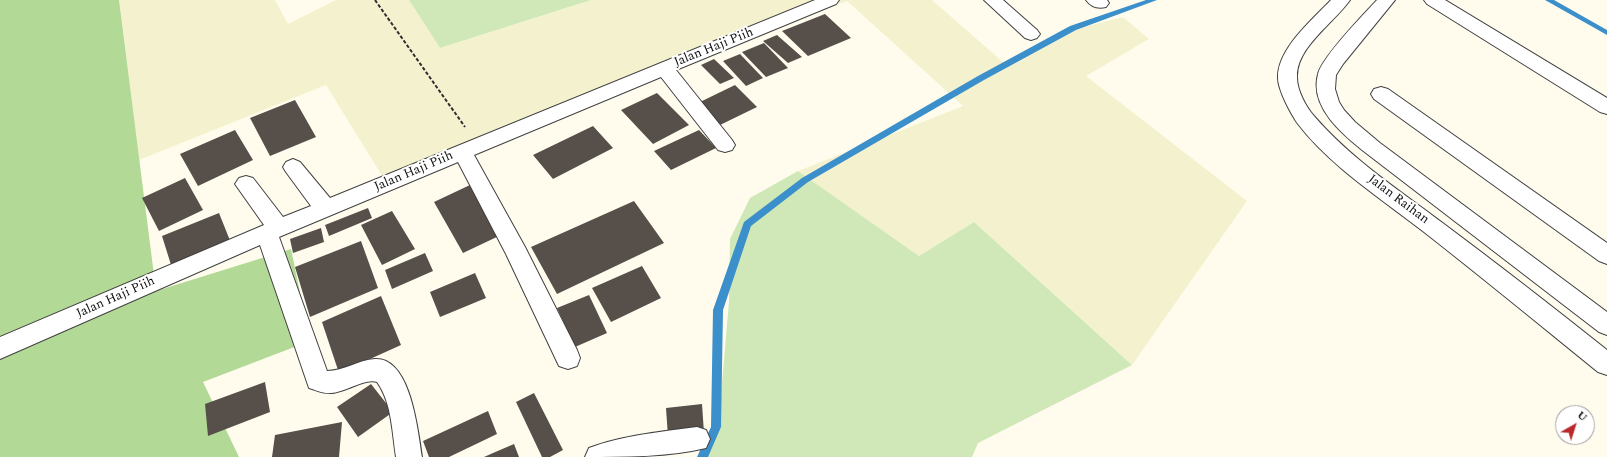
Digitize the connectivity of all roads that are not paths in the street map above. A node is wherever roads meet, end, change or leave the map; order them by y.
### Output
1 (830, 0) edge
2 (993, 0) edge
3 (1433, 0) edge
4 (1359, 5) edge
5 (1031, 34) dead end
6 (664, 68) junction
7 (1381, 94) dead end
8 (1607, 107) edge
9 (725, 145) dead end
10 (470, 148) junction
11 (293, 167) dead end
12 (246, 184) dead end
13 (1450, 206) junction
14 (326, 208) junction
15 (1425, 221) junction
16 (273, 232) junction
17 (1607, 255) edge
18 (1607, 325) edge
19 (0, 348) edge
20 (568, 358) dead end
21 (1607, 364) edge
22 (697, 439) dead end
23 (409, 457) edge
24 (598, 457) edge

1 - 6 street, Jalan Haji Piih
2 - 5 street
3 - 8 street
4 - 13 street, Jalan Raihan
4 - 15 street, Jalan Raihan
6 - 9 street
6 - 10 street, Jalan Haji Piih
7 - 17 street
10 - 14 street, Jalan Haji Piih
10 - 20 street
11 - 14 street
12 - 16 street
13 - 15 street
13 - 18 street, Jalan Raihan
14 - 16 street, Jalan Haji Piih
15 - 21 street, Jalan Raihan
16 - 19 street, Jalan Haji Piih
16 - 23 street
22 - 24 street

